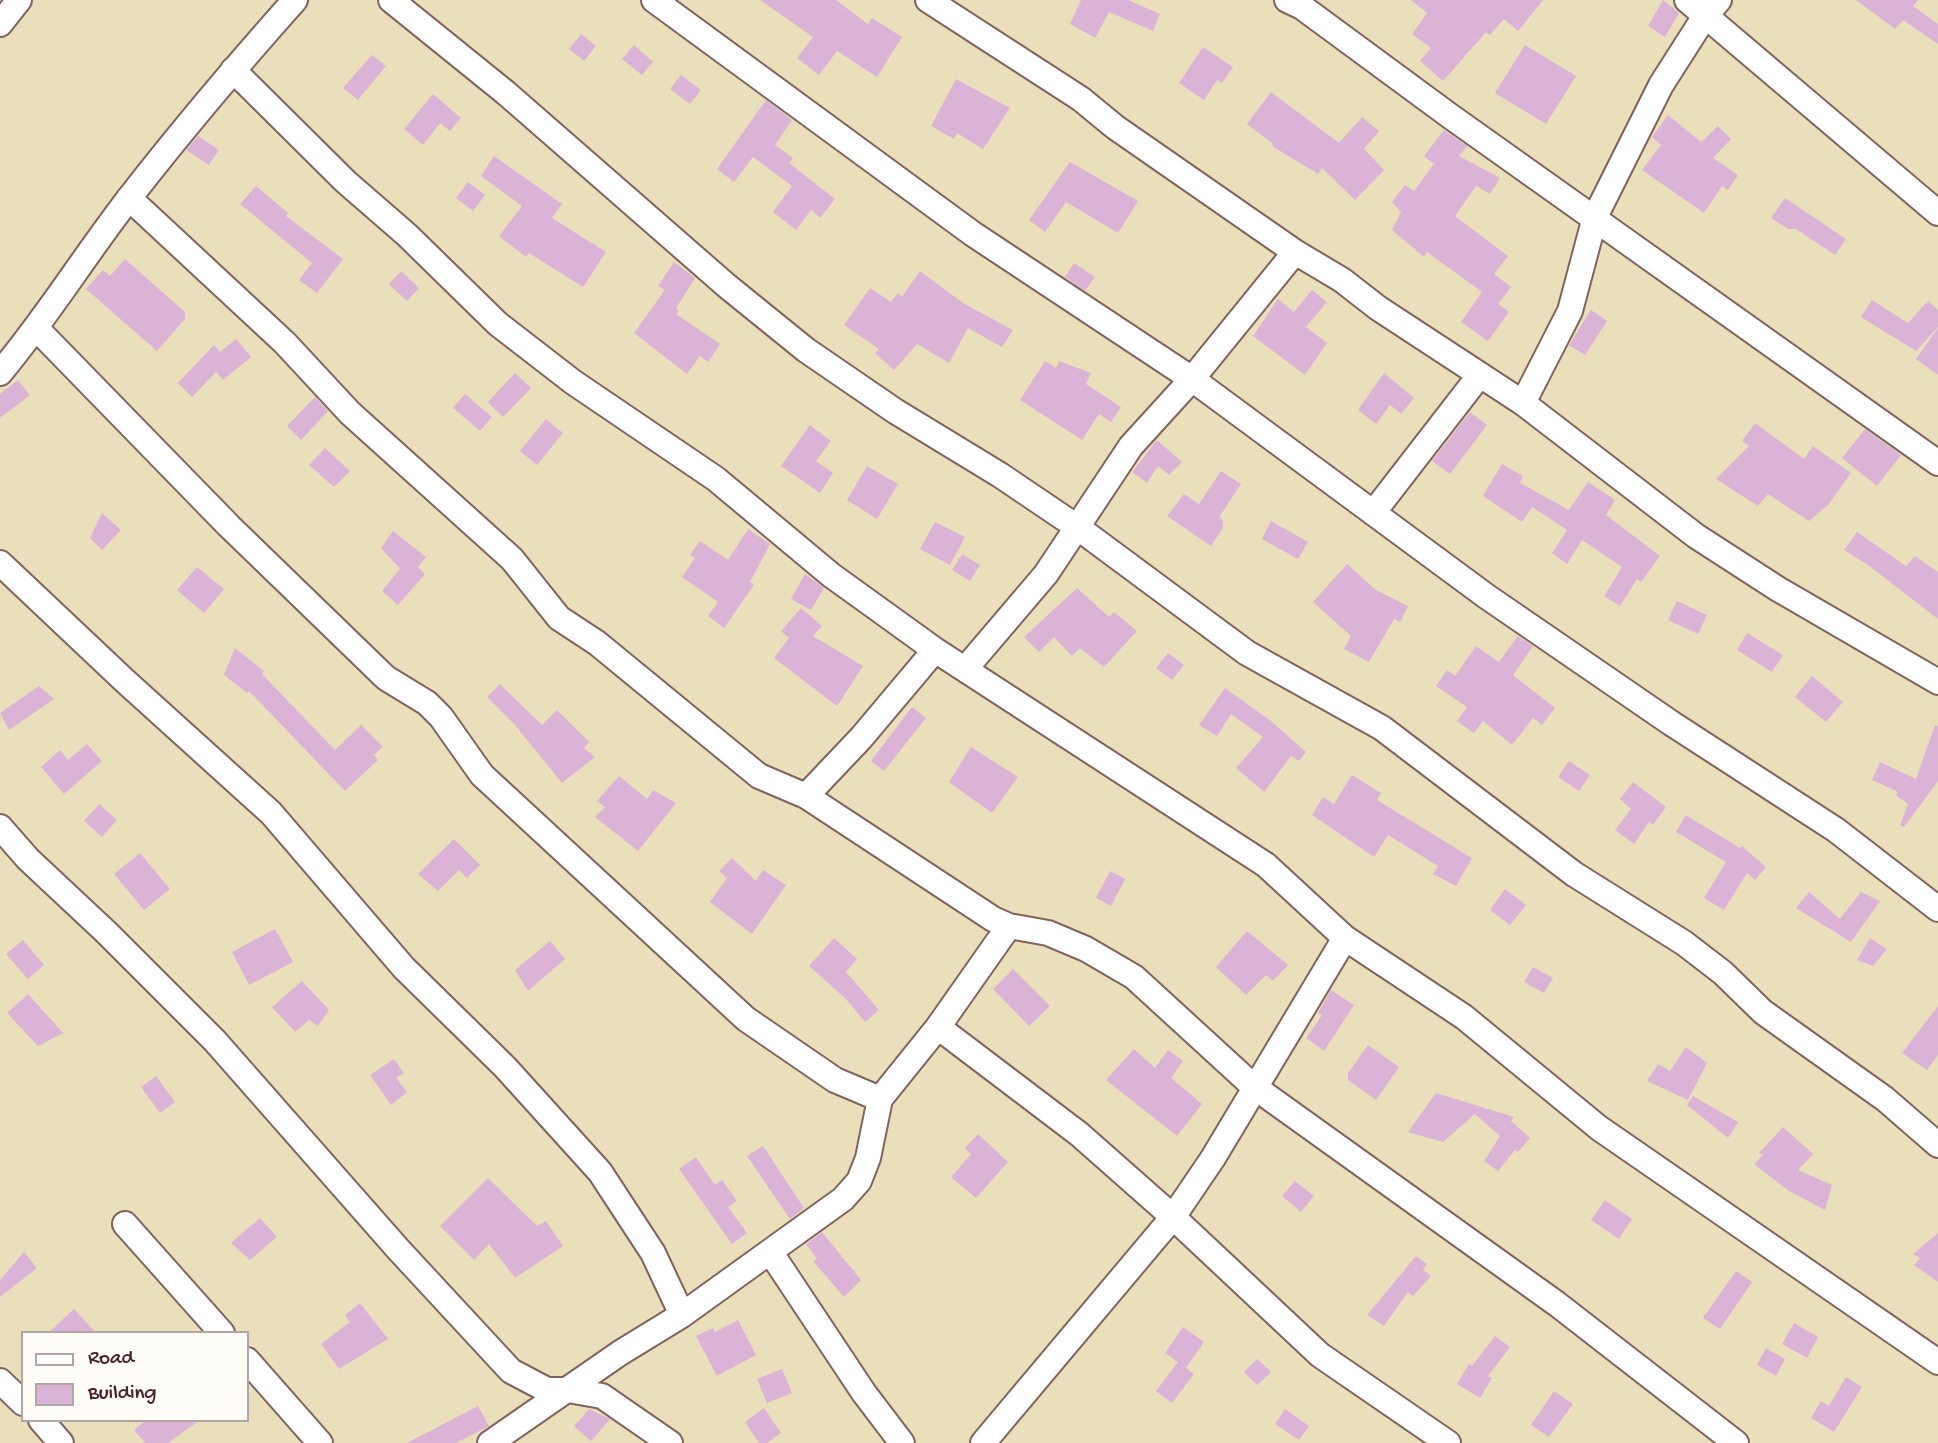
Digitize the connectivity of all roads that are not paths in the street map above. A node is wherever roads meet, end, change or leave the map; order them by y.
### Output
1 (19, 0) edge
2 (295, 0) edge
3 (391, 0) edge
4 (654, 0) edge
5 (928, 0) edge
6 (1299, 2) edge
7 (1704, 5) edge
8 (0, 24) edge
9 (233, 70) junction
10 (129, 198) junction
11 (1938, 214) edge
12 (1595, 217) junction
13 (1295, 252) junction
14 (37, 329) junction
15 (0, 373) edge
16 (1479, 376) junction
17 (1192, 379) junction
18 (1523, 403) junction
19 (1938, 463) edge
20 (1373, 513) junction
21 (1077, 527) junction
22 (0, 563) edge
23 (935, 650) junction
24 (966, 668) junction
25 (1938, 682) edge
26 (806, 796) junction
27 (0, 827) edge
28 (1938, 909) edge
29 (1009, 926) junction
30 (1345, 938) junction
31 (938, 1027) junction
32 (1254, 1086) junction
33 (880, 1099) junction
34 (1938, 1145) edge
35 (1173, 1217) junction
36 (125, 1224) dead end
37 (771, 1253) junction
38 (682, 1315) junction
39 (220, 1331) edge
40 (248, 1361) edge
41 (1938, 1362) edge
42 (0, 1381) edge
43 (568, 1390) junction
44 (21, 1401) edge
45 (43, 1422) edge
46 (61, 1443) edge
47 (320, 1443) edge
48 (490, 1443) edge
49 (670, 1443) edge
50 (902, 1443) edge
51 (983, 1443) edge
52 (1448, 1443) edge
53 (1736, 1443) edge

1 - 8 street
2 - 9 street
3 - 21 street
4 - 17 street
5 - 13 street
6 - 12 street
7 - 11 street
7 - 12 street
9 - 10 street
9 - 23 street
10 - 14 street
10 - 26 street
12 - 18 street
12 - 19 street
13 - 16 street
13 - 17 street
14 - 15 street
14 - 33 street
16 - 18 street
16 - 20 street
17 - 20 street
17 - 21 street
18 - 25 street
20 - 28 street
21 - 24 street
21 - 34 street
22 - 38 street
23 - 24 street
23 - 26 street
24 - 30 street
26 - 29 street
27 - 43 street
29 - 31 street
29 - 32 street
30 - 32 street
30 - 41 street
31 - 33 street
31 - 35 street
32 - 35 street
32 - 53 street
33 - 37 street
35 - 51 street
35 - 52 street
36 - 39 street
37 - 38 street
37 - 50 street
38 - 43 street
40 - 47 street
42 - 44 street
43 - 48 street
43 - 49 street
45 - 46 street

